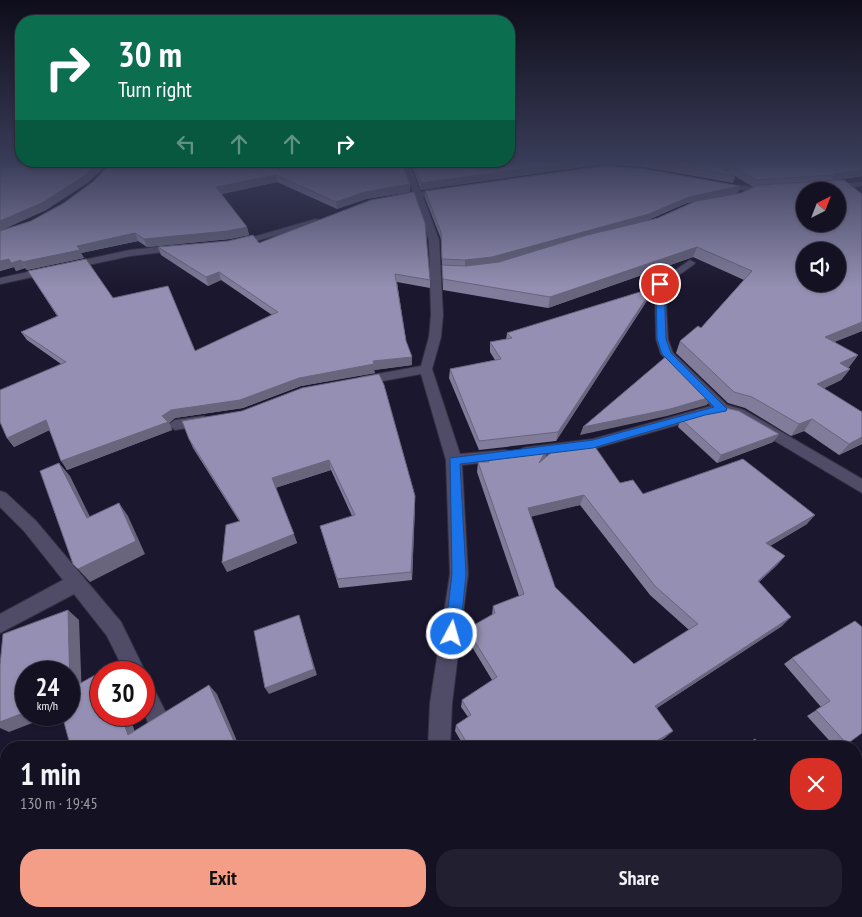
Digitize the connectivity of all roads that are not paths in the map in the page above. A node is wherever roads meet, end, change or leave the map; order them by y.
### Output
1 (422, 203) edge
2 (328, 217) edge
3 (230, 244) edge
4 (188, 248) edge
5 (690, 263) edge
6 (0, 281) edge
7 (426, 369) junction
8 (349, 383) edge
9 (722, 409) junction
10 (219, 418) edge
11 (175, 425) dead end
12 (454, 460) junction
13 (861, 485) edge
14 (0, 497) edge
15 (76, 583) junction
16 (0, 624) edge
17 (130, 661) edge
18 (439, 741) edge

1 - 7 street
2 - 3 street
4 - 6 street
5 - 9 street
7 - 8 street
7 - 12 street
9 - 12 street
9 - 13 street
10 - 11 street
12 - 18 street
14 - 15 street
15 - 16 street
15 - 17 street

